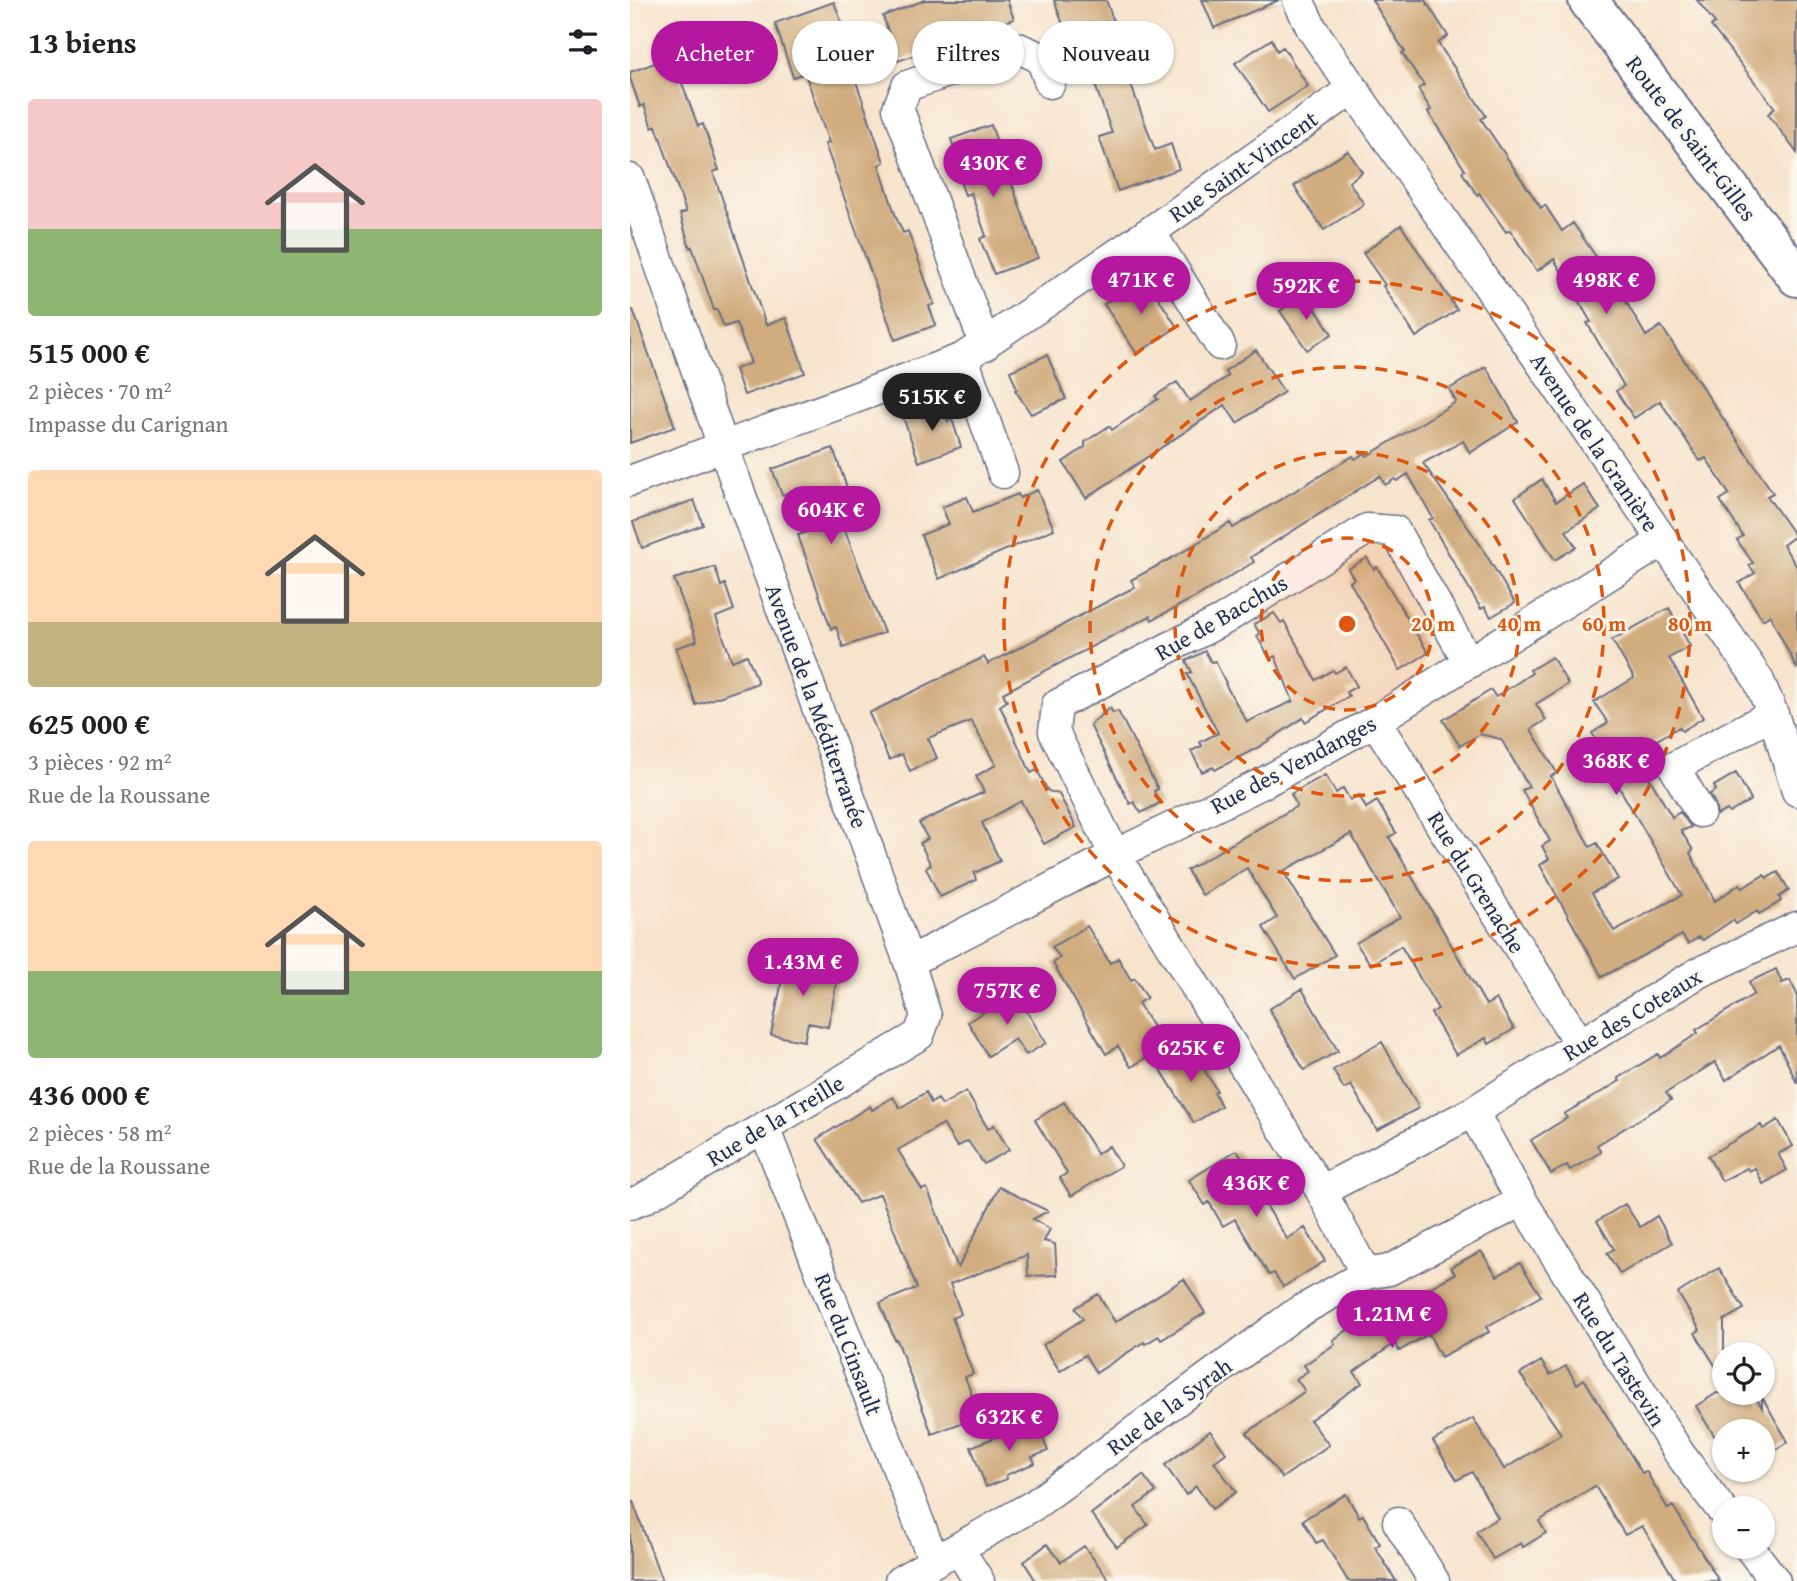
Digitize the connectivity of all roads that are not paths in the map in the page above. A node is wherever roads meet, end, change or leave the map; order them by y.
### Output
1 (1298, 0) edge
2 (1588, 0) edge
3 (1616, 0) edge
4 (1038, 57) edge
5 (1352, 89) junction
6 (630, 179) edge
7 (1150, 232) junction
8 (1797, 248) edge
9 (1797, 277) edge
10 (1220, 345) dead end
11 (974, 351) junction
12 (723, 446) junction
13 (1003, 473) dead end
14 (630, 481) edge
15 (1663, 541) junction
16 (1469, 663) junction
17 (1773, 714) junction
18 (1375, 721) junction
19 (1797, 791) edge
20 (1700, 812) dead end
21 (1115, 855) junction
22 (1797, 927) edge
23 (909, 962) junction
24 (919, 1035) joint
25 (1580, 1044) junction
26 (1473, 1112) junction
27 (764, 1128) junction
28 (1321, 1191) junction
29 (1522, 1200) junction
30 (630, 1204) edge
31 (1367, 1274) junction
32 (1712, 1497) edge
33 (1398, 1522) dead end
34 (946, 1554) junction
35 (1758, 1559) edge
36 (900, 1581) edge
37 (979, 1581) edge
38 (1433, 1581) edge
39 (1774, 1581) edge

1 - 5 street, Avenue de la Granière
2 - 9 main road, Route de Saint-Gilles
3 - 8 main road, Route de Saint-Gilles
4 - 11 street
5 - 7 street, Rue Saint-Vincent
5 - 15 street, Avenue de la Granière
6 - 12 street, Avenue de la Méditerranée
7 - 10 street
7 - 11 street, Rue Saint-Vincent
11 - 12 street, Rue Saint-Vincent
11 - 13 street
12 - 14 street, Rue Saint-Vincent
12 - 23 street, Avenue de la Méditerranée
15 - 16 street, Rue des Vendanges
15 - 17 street, Avenue de la Granière
16 - 18 street, Rue des Vendanges
16 - 21 street, Rue de Bacchus
17 - 19 street, Avenue de la Granière
17 - 20 street
18 - 21 street, Rue des Vendanges
18 - 25 street, Rue du Grenache
21 - 23 street, Rue des Vendanges
21 - 28 street
22 - 25 street, Rue des Coteaux
23 - 24 street, Avenue de la Méditerranée
24 - 27 street, Rue de la Treille
25 - 26 street, Rue des Coteaux
26 - 28 street, Rue des Coteaux
26 - 29 street, Rue du Tastevin
27 - 30 street, Rue de la Treille
27 - 34 street, Rue du Cinsault
28 - 31 street
29 - 31 street, Rue de la Syrah
29 - 32 street, Rue du Tastevin
31 - 34 street, Rue de la Syrah
33 - 38 street
34 - 36 street, Rue de la Syrah
34 - 37 street, Rue du Cinsault
35 - 39 street

